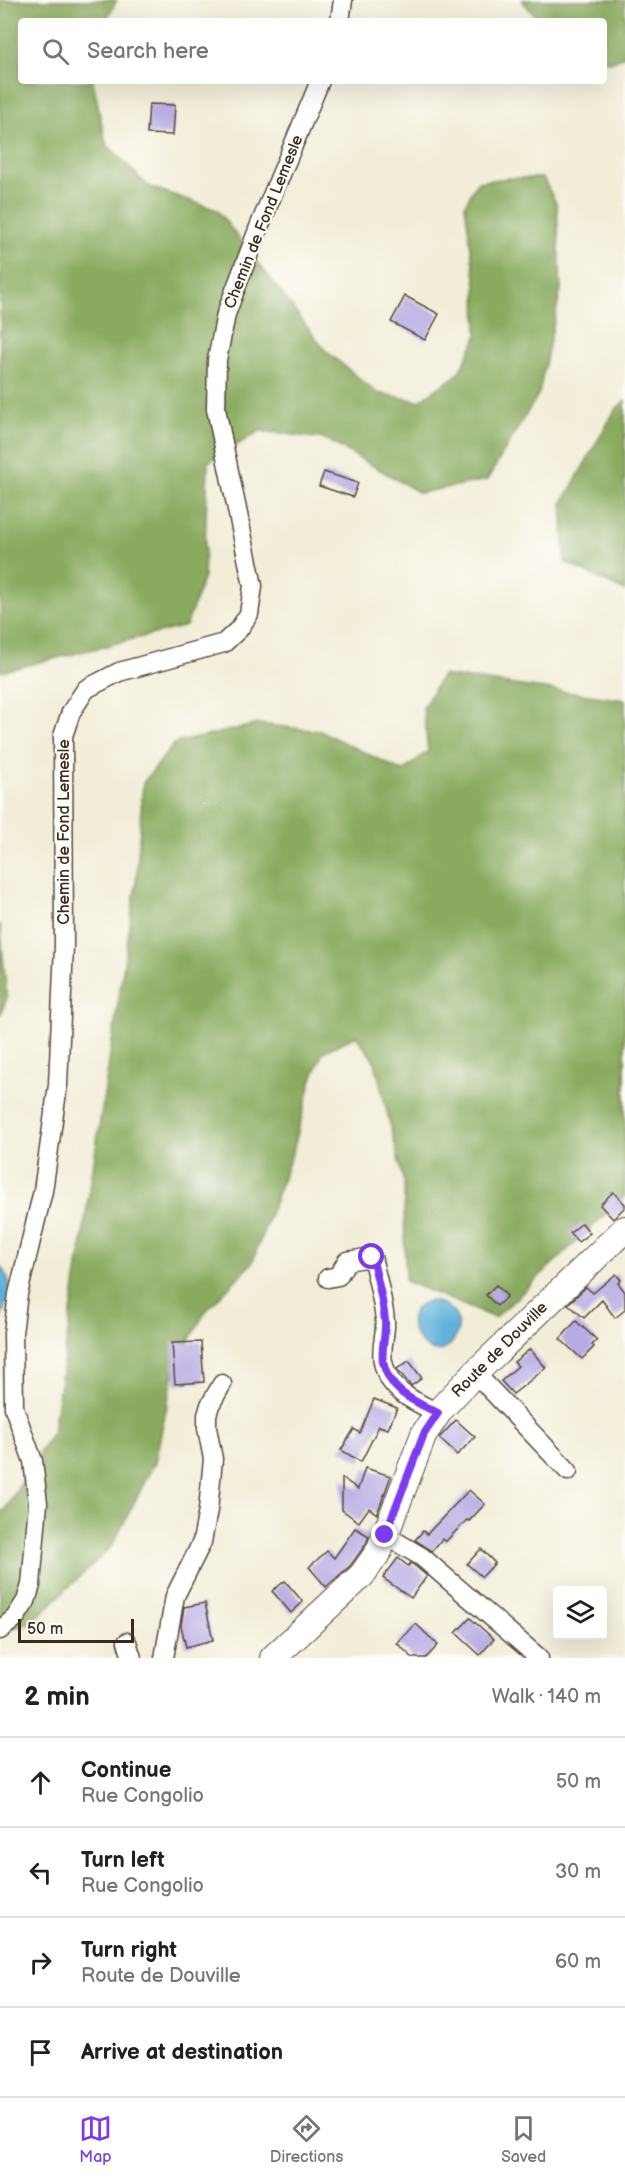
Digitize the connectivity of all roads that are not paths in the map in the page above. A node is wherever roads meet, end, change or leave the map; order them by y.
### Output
1 (343, 0) edge
2 (340, 18) edge
3 (319, 84) edge
4 (625, 1229) edge
5 (328, 1278) dead end
6 (475, 1373) junction
7 (222, 1383) dead end
8 (438, 1413) junction
9 (568, 1471) dead end
10 (385, 1535) junction
11 (0, 1630) edge
12 (286, 1654) edge
13 (164, 1658) edge
14 (539, 1658) edge

1 - 2 street
3 - 11 street, Chemin de Fond Lemesle
4 - 6 main road, Route de Douville
5 - 8 street
6 - 8 main road, Route de Douville
6 - 9 street
7 - 13 street
8 - 10 main road, Route de Douville
10 - 12 main road, Route de Douville
10 - 14 street

